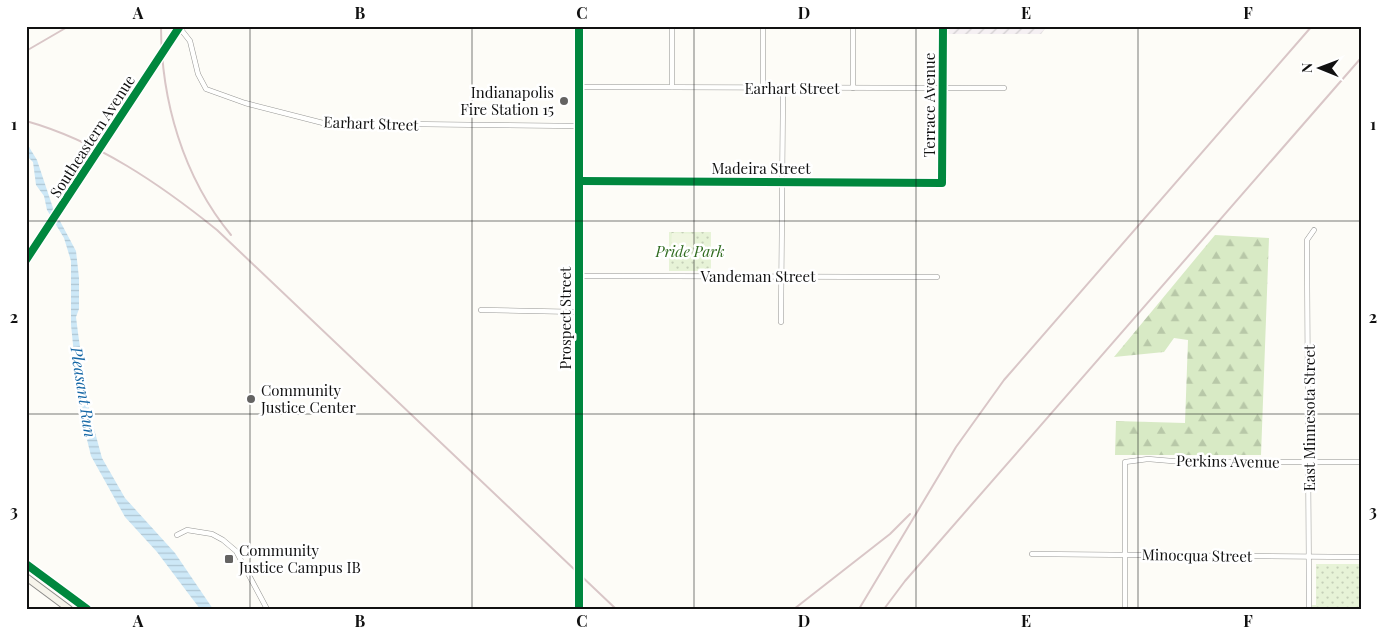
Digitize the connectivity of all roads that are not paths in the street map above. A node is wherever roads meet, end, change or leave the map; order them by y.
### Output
1 (579, 26) edge
2 (672, 26) edge
3 (763, 26) edge
4 (853, 26) edge
5 (943, 26) edge
6 (179, 27) edge
7 (579, 87) junction
8 (672, 87) junction
9 (763, 88) junction
10 (783, 88) junction
11 (853, 88) junction
12 (943, 88) junction
13 (1004, 88) dead end
14 (579, 126) junction
15 (579, 181) junction
16 (783, 182) junction
17 (942, 183) joint
18 (1314, 230) dead end
19 (26, 260) edge
20 (579, 276) junction
21 (781, 276) junction
22 (937, 277) dead end
23 (481, 310) dead end
24 (579, 312) junction
25 (781, 322) dead end
26 (1309, 462) junction
27 (1361, 462) edge
28 (177, 535) dead end
29 (1032, 554) dead end
30 (1125, 554) junction
31 (1309, 556) junction
32 (1361, 557) edge
33 (26, 577) edge
34 (69, 609) edge
35 (267, 609) edge
36 (579, 609) edge
37 (1125, 609) edge
38 (1309, 609) edge

1 - 7 main road, Prospect Street
2 - 8 street
3 - 9 street
4 - 11 street
5 - 12 street, Terrace Avenue
6 - 14 street, Earhart Street
6 - 19 main road, Southeastern Avenue
7 - 8 street, Earhart Street
7 - 14 main road, Prospect Street
8 - 9 street, Earhart Street
9 - 10 street, Earhart Street
10 - 11 street, Earhart Street
10 - 16 street
11 - 12 street, Earhart Street
12 - 13 street, Earhart Street
12 - 17 street, Terrace Avenue
14 - 15 main road, Prospect Street
15 - 16 street, Madeira Street
15 - 20 main road, Prospect Street
16 - 17 street, Madeira Street
16 - 21 street
18 - 26 street, East Minnesota Street
20 - 21 street, Vandeman Street
20 - 24 main road, Prospect Street
21 - 22 street, Vandeman Street
21 - 25 street
23 - 24 street
24 - 36 main road, Prospect Street
26 - 27 street, Perkins Avenue
26 - 30 street, Perkins Avenue
26 - 31 street, East Minnesota Street
28 - 35 street
29 - 30 street, Minocqua Street
30 - 31 street, Minocqua Street
30 - 37 street
31 - 32 street, Minocqua Street
31 - 38 street, East Minnesota Street
33 - 34 main road

